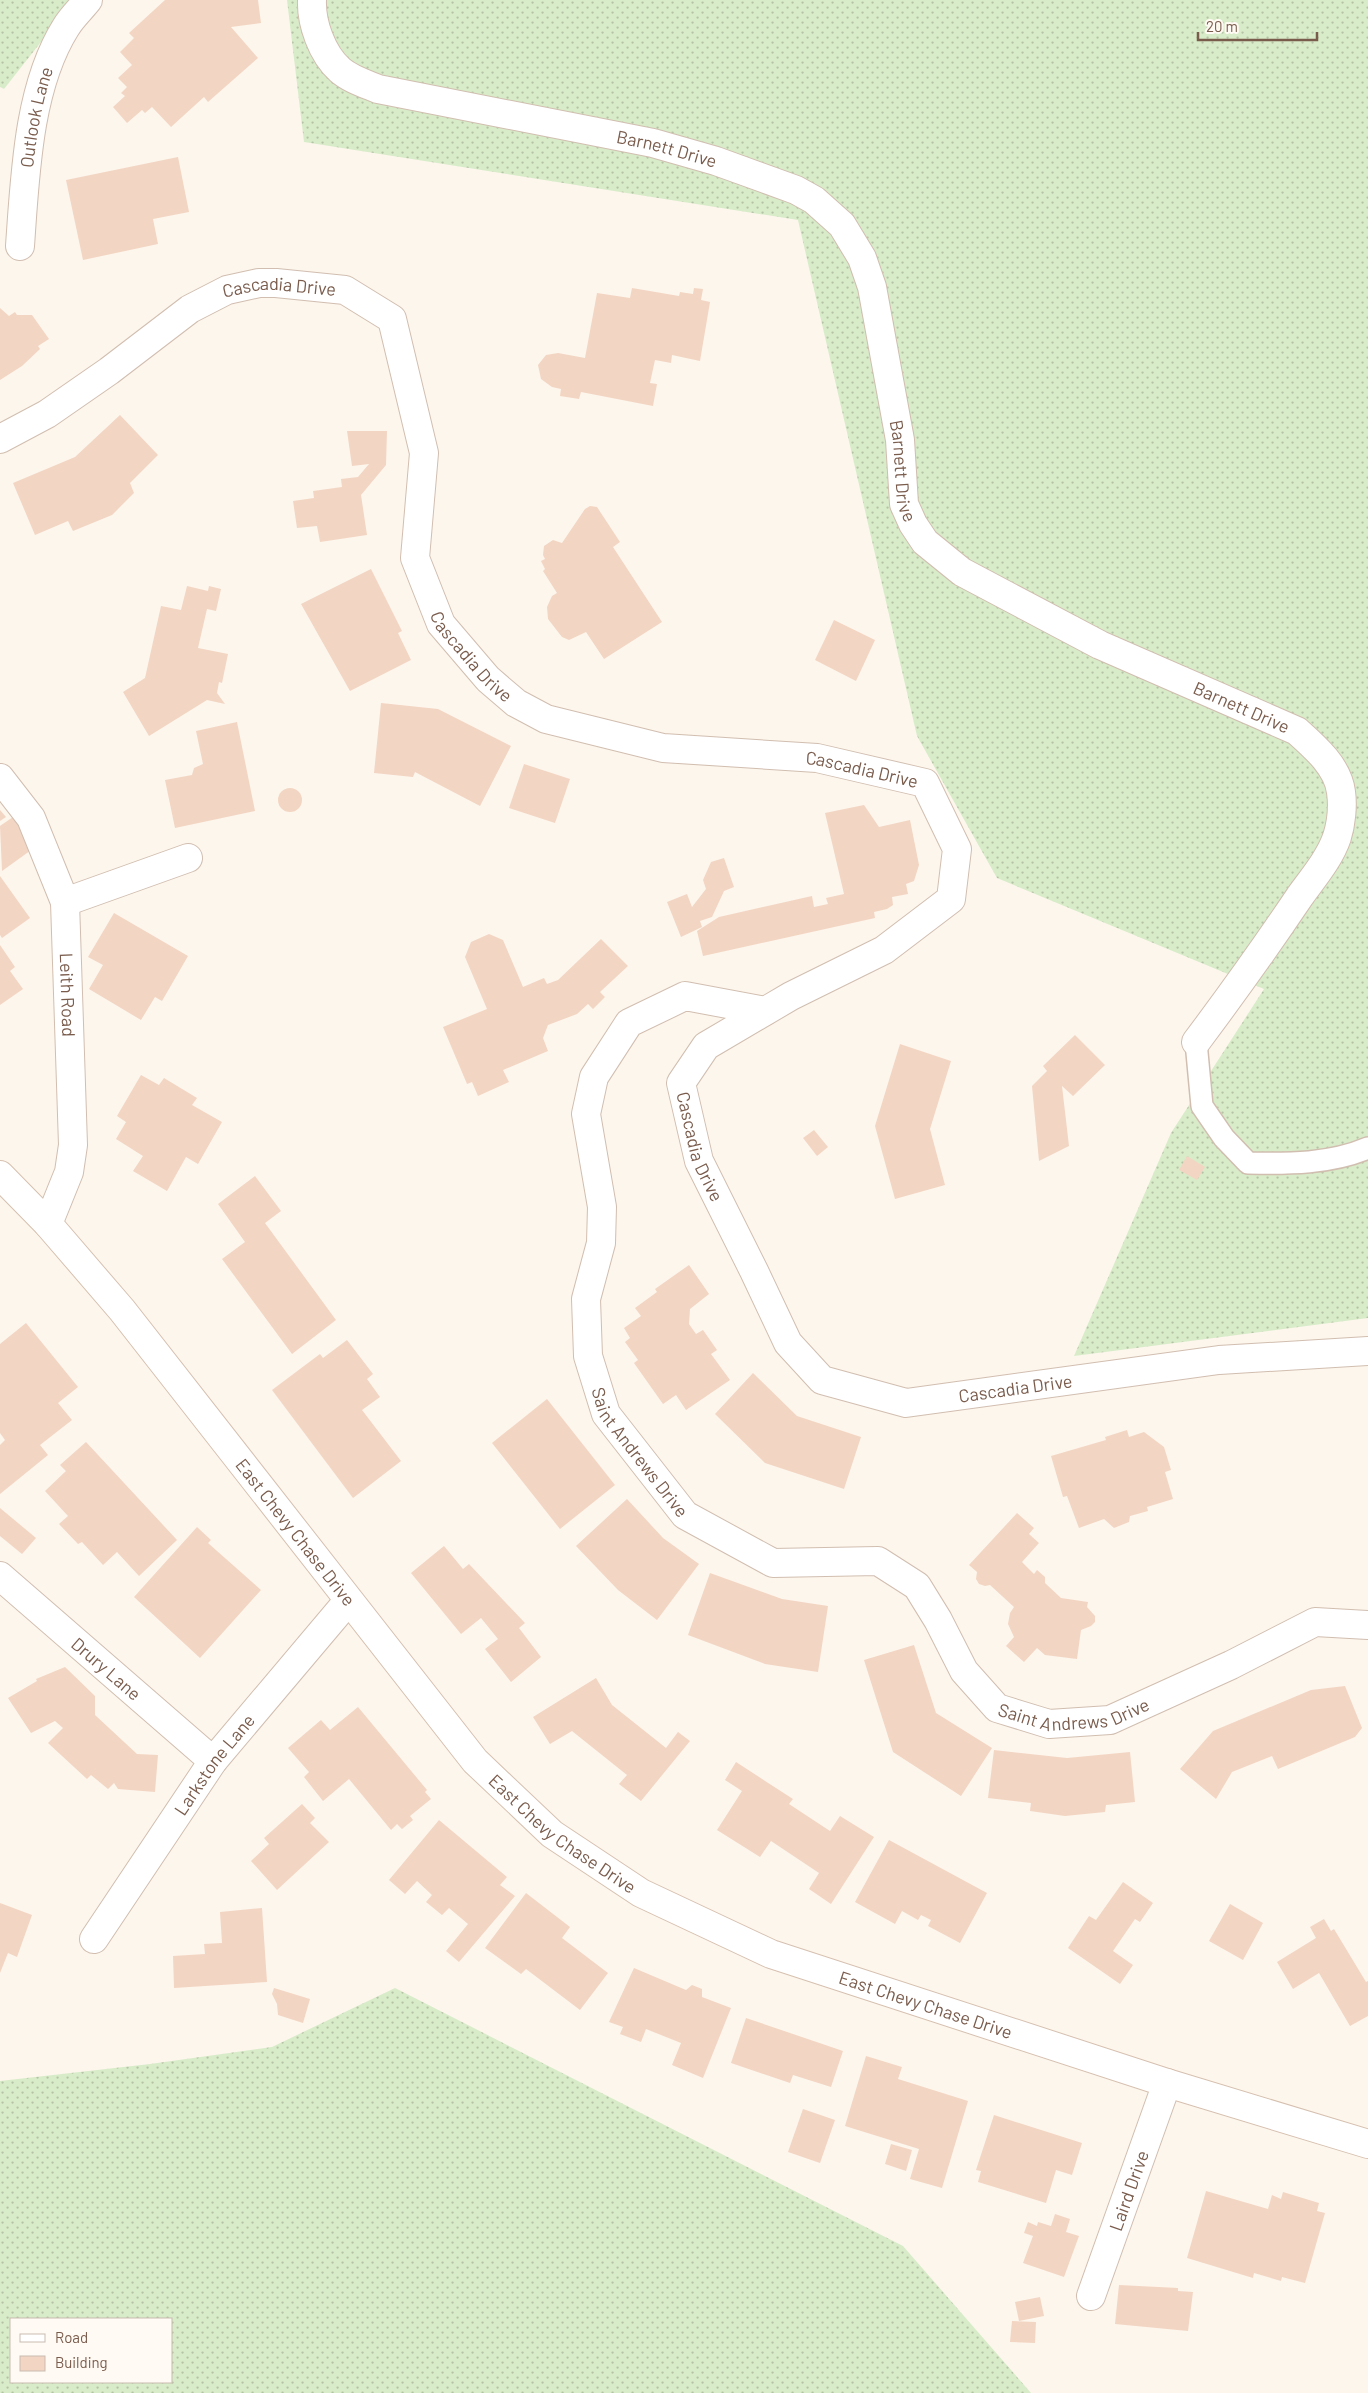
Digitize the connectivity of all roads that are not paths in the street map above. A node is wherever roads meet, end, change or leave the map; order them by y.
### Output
1 (88, 0) edge
2 (312, 0) edge
3 (20, 246) dead end
4 (0, 439) edge
5 (0, 778) edge
6 (188, 858) dead end
7 (65, 902) junction
8 (765, 1011) junction
9 (1196, 1042) joint
10 (1368, 1148) edge
11 (0, 1175) edge
12 (48, 1224) junction
13 (1368, 1350) edge
14 (0, 1576) edge
15 (348, 1601) junction
16 (1368, 1625) edge
17 (213, 1761) junction
18 (94, 1939) dead end
19 (1167, 2083) junction
20 (1368, 2144) edge
21 (1091, 2296) dead end

1 - 3 street, Outlook Lane
2 - 9 street, Barnett Drive
4 - 8 street, Cascadia Drive
5 - 7 street, Leith Road
6 - 7 street
7 - 12 street, Leith Road
8 - 13 street, Cascadia Drive
8 - 16 street, Saint Andrews Drive
9 - 10 lane
11 - 12 street, East Chevy Chase Drive
12 - 15 street, East Chevy Chase Drive
14 - 17 street, Drury Lane
15 - 17 street, Larkstone Lane
15 - 19 street, East Chevy Chase Drive
17 - 18 street, Larkstone Lane
19 - 20 street, East Chevy Chase Drive
19 - 21 street, Laird Drive

